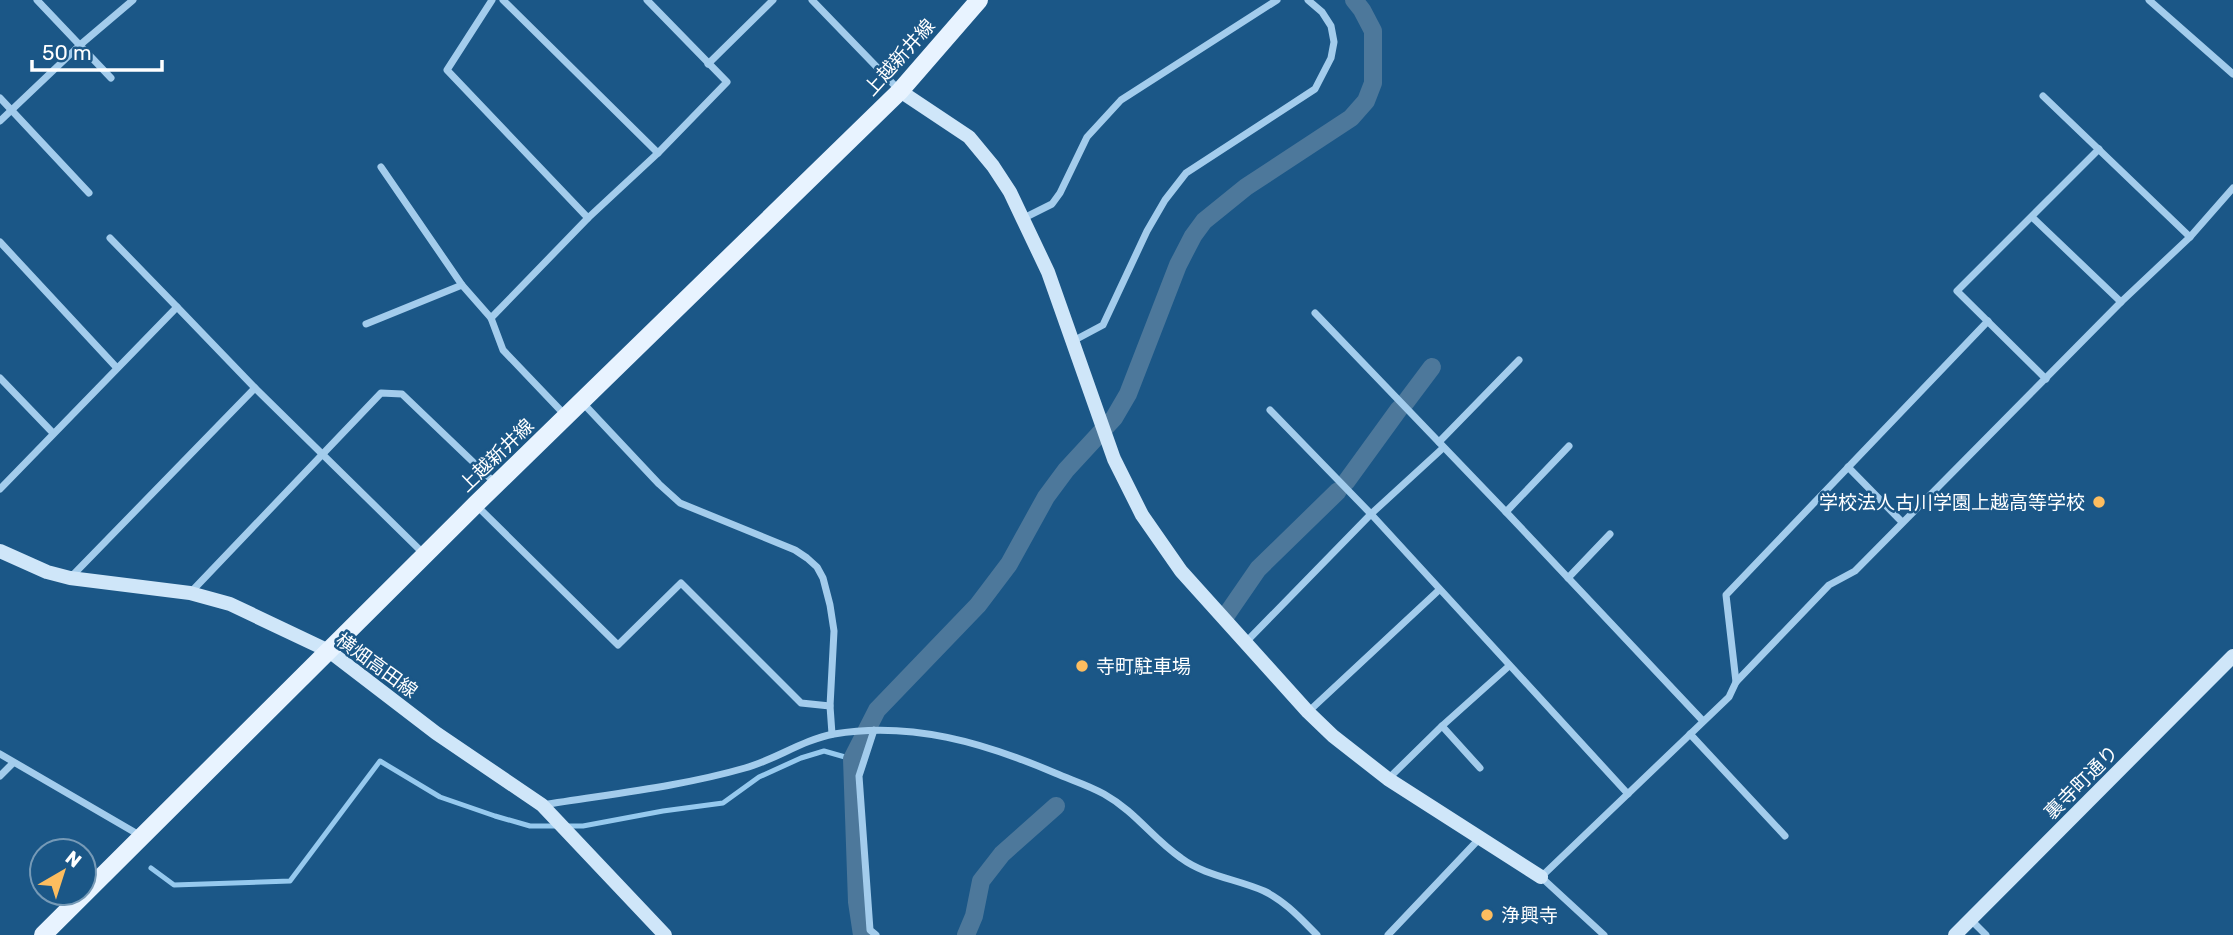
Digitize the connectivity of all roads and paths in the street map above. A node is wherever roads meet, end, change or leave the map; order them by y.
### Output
1 (37, 0) edge
2 (133, 0) edge
3 (492, 0) edge
4 (503, 0) edge
5 (647, 0) edge
6 (773, 0) edge
7 (812, 0) edge
8 (979, 0) edge
9 (1277, 0) edge
10 (1308, 0) edge
11 (2149, 0) edge
12 (80, 46) junction
13 (708, 64) junction
14 (2233, 74) edge
15 (111, 78) dead end
16 (900, 91) junction
17 (2043, 96) dead end
18 (0, 98) edge
19 (11, 110) junction
20 (0, 121) edge
21 (2099, 149) junction
22 (658, 153) junction
23 (381, 167) dead end
24 (2233, 188) edge
25 (89, 193) dead end
26 (2032, 217) junction
27 (588, 218) junction
28 (1024, 218) junction
29 (2190, 237) junction
30 (110, 238) dead end
31 (0, 242) edge
32 (462, 285) junction
33 (2121, 302) junction
34 (177, 307) junction
35 (1315, 313) dead end
36 (491, 318) junction
37 (1988, 321) junction
38 (366, 324) dead end
39 (1073, 341) junction
40 (1519, 360) dead end
41 (117, 368) junction
42 (0, 379) edge
43 (2046, 379) junction
44 (255, 387) junction
45 (581, 401) junction
46 (1270, 410) dead end
47 (566, 416) junction
48 (53, 433) junction
49 (1441, 445) junction
50 (1569, 446) dead end
51 (322, 453) junction
52 (1848, 467) junction
53 (496, 484) junction
54 (0, 489) edge
55 (476, 504) junction
56 (1506, 512) junction
57 (1371, 514) junction
58 (1902, 522) junction
59 (1610, 534) dead end
60 (0, 551) edge
61 (425, 555) junction
62 (70, 578) junction
63 (1569, 578) junction
64 (1439, 590) junction
65 (190, 593) junction
66 (1246, 642) junction
67 (329, 651) junction
68 (2233, 656) edge
69 (1509, 666) junction
70 (1736, 682) junction
71 (830, 706) junction
72 (1308, 712) junction
73 (1703, 721) junction
74 (1443, 726) junction
75 (874, 730) junction
76 (832, 734) junction
77 (1690, 734) junction
78 (0, 754) edge
79 (13, 763) junction
80 (1480, 768) dead end
81 (0, 776) edge
82 (1388, 779) junction
83 (1628, 794) junction
84 (542, 805) junction
85 (141, 836) junction
86 (1785, 836) dead end
87 (1480, 837) junction
88 (1541, 877) junction
89 (1971, 920) junction
90 (43, 935) edge
91 (665, 935) edge
92 (876, 935) edge
93 (1317, 935) edge
94 (1388, 935) edge
95 (1604, 935) edge
96 (1955, 935) edge
97 (1986, 935) edge

1 - 12 street
2 - 12 street
3 - 27 street
4 - 22 street
5 - 13 street
6 - 13 street
7 - 16 street
8 - 16 main road, 上越新井線
9 - 28 street
10 - 39 street
11 - 14 street
12 - 15 street
12 - 19 street
13 - 22 street
16 - 28 street
16 - 45 main road, 上越新井線
17 - 21 street
18 - 19 street
19 - 20 street
19 - 25 street
21 - 26 street
21 - 29 street
22 - 27 street
23 - 32 street
24 - 29 street
26 - 33 street
26 - 37 street
27 - 36 street
28 - 39 street
29 - 33 street
30 - 34 street
31 - 41 street
32 - 36 street
32 - 38 street
33 - 43 street
34 - 41 street
34 - 44 street
35 - 49 street
36 - 47 street
37 - 43 street
37 - 52 street
39 - 66 street
40 - 49 street
41 - 48 street
42 - 48 street
43 - 58 street
44 - 51 street
44 - 62 street
45 - 47 main road, 上越新井線
45 - 71 street
46 - 57 street
47 - 53 main road, 上越新井線
48 - 54 street
49 - 56 street
49 - 57 street
50 - 56 street
51 - 53 street
51 - 61 street
51 - 65 street
52 - 58 street
52 - 70 street
53 - 55 main road, 上越新井線
55 - 61 main road, 上越新井線
55 - 71 street
56 - 63 street
57 - 64 street
57 - 66 street
58 - 70 street
59 - 63 street
60 - 62 street, 横畑高田線
61 - 67 main road, 上越新井線
62 - 65 street, 横畑高田線
63 - 73 street
64 - 69 street
64 - 72 street
65 - 67 street, 横畑高田線
66 - 72 street
67 - 84 street, 横畑高田線
67 - 85 main road, 上越新井線
68 - 89 street, 裏寺町通り
69 - 74 street
69 - 83 street
70 - 73 street
71 - 76 street
72 - 82 street
73 - 77 street
74 - 80 street
74 - 82 street
75 - 76 street
75 - 92 street
75 - 93 street
76 - 84 street
77 - 83 street
77 - 86 street
78 - 79 street
79 - 81 street
79 - 85 street
82 - 87 street
83 - 88 street
84 - 91 street, 横畑高田線
85 - 90 main road, 上越新井線
87 - 88 street
87 - 94 street
88 - 95 street
89 - 96 street, 裏寺町通り
89 - 97 street

